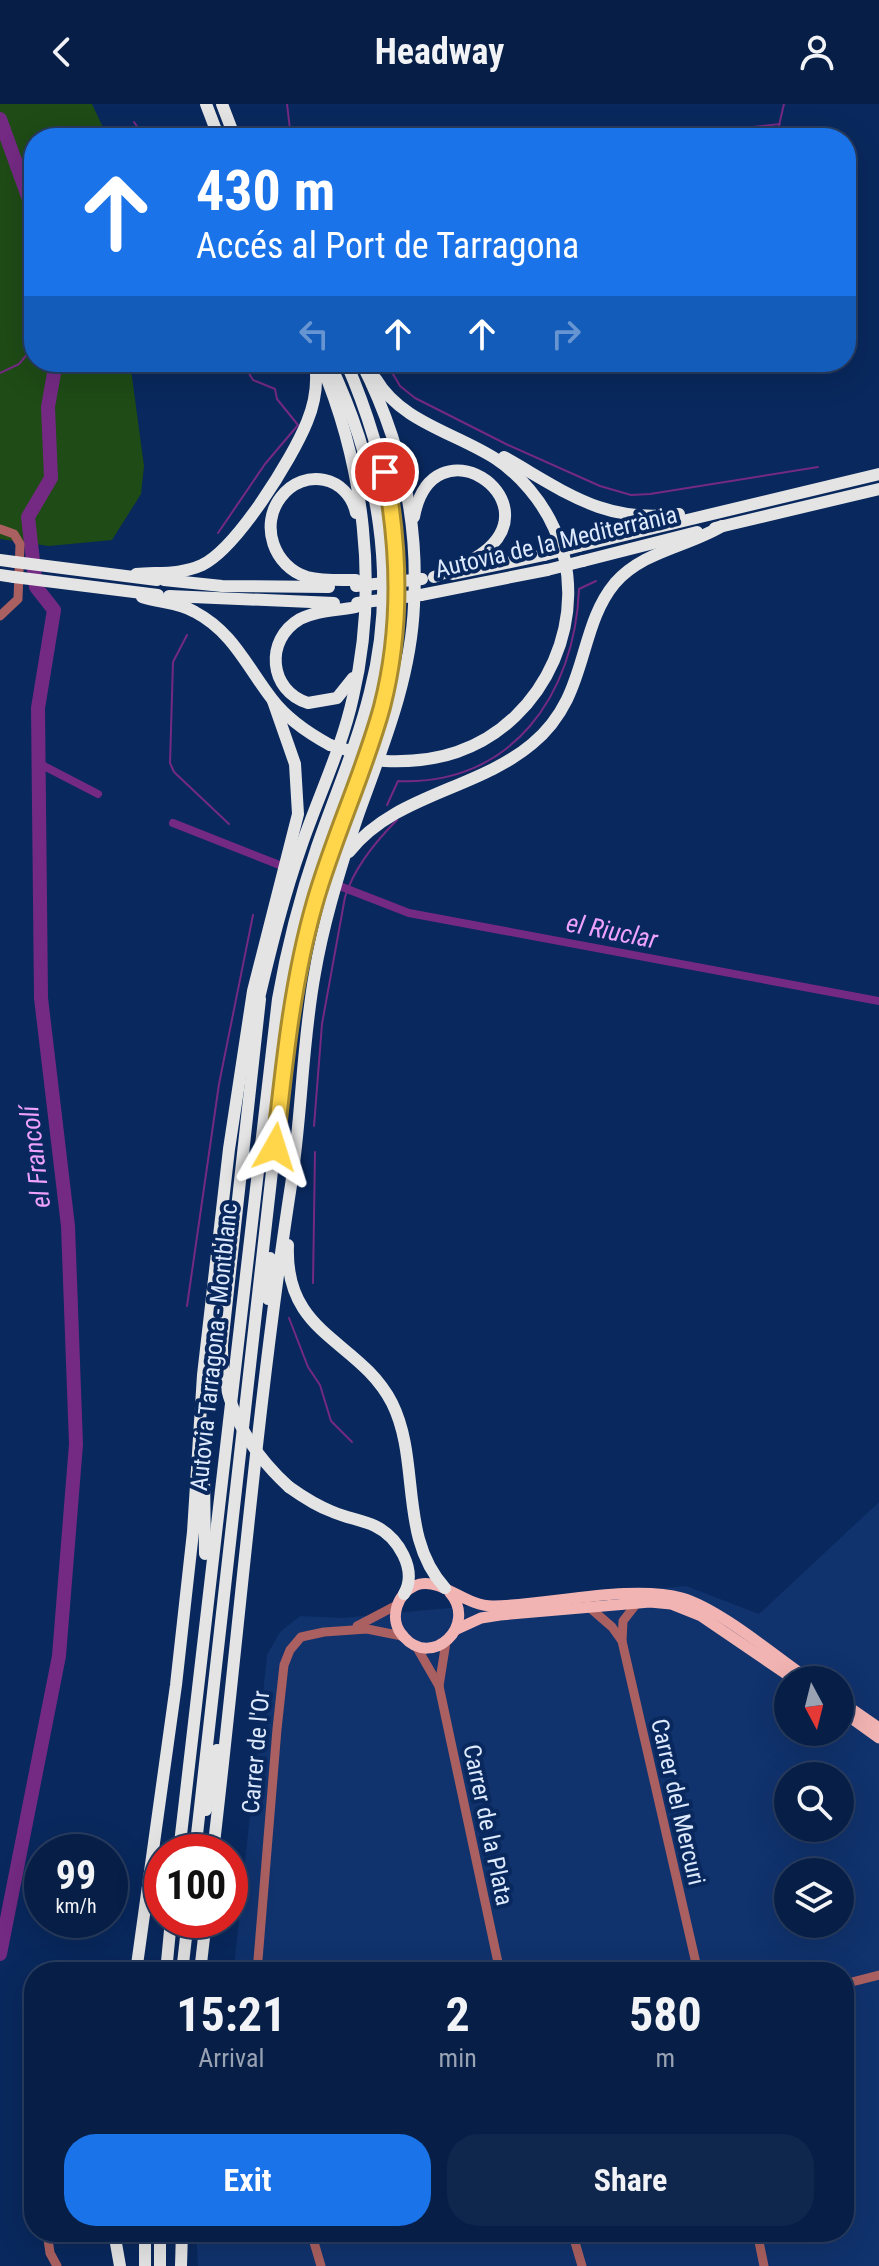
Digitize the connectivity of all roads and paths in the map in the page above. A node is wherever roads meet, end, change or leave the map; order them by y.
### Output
1 (206, 104) edge
2 (222, 104) edge
3 (215, 128) edge
4 (231, 128) edge
5 (317, 372) edge
6 (322, 372) edge
7 (333, 372) edge
8 (350, 372) edge
9 (368, 372) edge
10 (371, 372) edge
11 (434, 427) junction
12 (879, 474) edge
13 (879, 489) edge
14 (706, 514) junction
15 (722, 526) junction
16 (0, 529) edge
17 (413, 532) junction
18 (363, 555) junction
19 (0, 560) edge
20 (0, 575) edge
21 (157, 576) junction
22 (380, 578) junction
23 (428, 578) junction
24 (356, 583) junction
25 (158, 598) junction
26 (361, 604) junction
27 (0, 616) edge
28 (358, 663) junction
29 (273, 701) junction
30 (345, 858) junction
31 (260, 996) junction
32 (247, 1043) junction
33 (291, 1186) junction
34 (269, 1205) junction
35 (269, 1342) junction
36 (201, 1446) junction
37 (209, 1578) junction
38 (448, 1590) junction
39 (400, 1600) junction
40 (637, 1603) junction
41 (589, 1607) junction
42 (350, 1629) junction
43 (457, 1629) junction
44 (402, 1636) junction
45 (622, 1641) junction
46 (446, 1642) junction
47 (416, 1646) junction
48 (234, 1664) junction
49 (774, 1666) edge
50 (790, 1666) edge
51 (439, 1686) junction
52 (854, 1711) edge
53 (854, 1720) edge
54 (879, 1728) edge
55 (879, 1738) edge
56 (181, 1834) edge
57 (198, 1834) edge
58 (200, 1834) edge
59 (215, 1834) edge
60 (169, 1938) edge
61 (186, 1938) edge
62 (204, 1938) edge
63 (137, 1962) edge
64 (167, 1962) edge
65 (183, 1962) edge
66 (201, 1962) edge
67 (258, 1962) edge
68 (498, 1962) edge
69 (696, 1962) edge
70 (879, 1975) edge
71 (854, 1981) edge
72 (48, 2242) edge
73 (116, 2242) edge
74 (145, 2242) edge
75 (160, 2242) edge
76 (182, 2242) edge
77 (314, 2242) edge
78 (575, 2242) edge
79 (759, 2242) edge
80 (320, 2263) edge
81 (57, 2266) edge
82 (120, 2266) edge
83 (145, 2266) edge
84 (160, 2266) edge
85 (181, 2266) edge
86 (582, 2266) edge
87 (764, 2266) edge

1 - 3 highway
2 - 4 highway
5 - 21 highway
6 - 18 highway
7 - 22 highway, Autovia Tarragona - Montblanc
8 - 34 highway, Autovia Tarragona - Montblanc
9 - 17 highway
10 - 11 highway
11 - 14 highway
11 - 29 highway, bridge
12 - 14 highway, Autovia de la Mediterrània
13 - 15 highway, Autovia de la Mediterrània
14 - 23 highway, Autovia de la Mediterrània, bridge
15 - 26 highway, Autovia de la Mediterrània, bridge
15 - 30 highway
16 - 27 street
17 - 23 highway
17 - 30 highway
18 - 24 highway
18 - 28 highway
19 - 21 highway, bridge
20 - 25 highway, Autovia de la Mediterrània, bridge
21 - 24 highway
22 - 23 highway, Autovia de la Mediterrània, bridge
22 - 24 highway, Autovia de la Mediterrània, bridge
22 - 37 highway, Autovia Tarragona - Montblanc
25 - 26 highway, Autovia de la Mediterrània
25 - 29 highway
26 - 28 highway
28 - 31 highway
29 - 32 highway
30 - 33 highway
31 - 32 highway
31 - 39 highway, bridge
32 - 36 highway
33 - 35 highway
33 - 38 highway
34 - 35 highway
34 - 57 highway, Autovia Tarragona - Montblanc
35 - 48 highway
36 - 37 highway
36 - 63 highway
37 - 56 highway, Autovia Tarragona - Montblanc
38 - 39 main road
38 - 43 main road
38 - 50 main road
39 - 42 street, Carrer de l'Or
39 - 44 main road
40 - 41 main road
40 - 45 street
40 - 49 main road
41 - 43 main road
41 - 45 street, Carrer del Mercuri
42 - 44 street, Carrer de l'Or
42 - 67 street, Carrer de l'Or
43 - 46 main road
44 - 47 main road
45 - 69 street, Carrer del Mercuri
46 - 47 main road
46 - 51 street, Carrer de la Plata
47 - 51 street, Carrer de la Plata
48 - 58 highway
48 - 59 highway
51 - 68 street, Carrer de la Plata
52 - 54 main road
53 - 55 main road
60 - 64 highway
61 - 65 highway
62 - 66 highway
70 - 71 street
72 - 81 street
73 - 82 highway
74 - 83 highway
75 - 84 highway
76 - 85 highway
77 - 80 street
78 - 86 street
79 - 87 street

